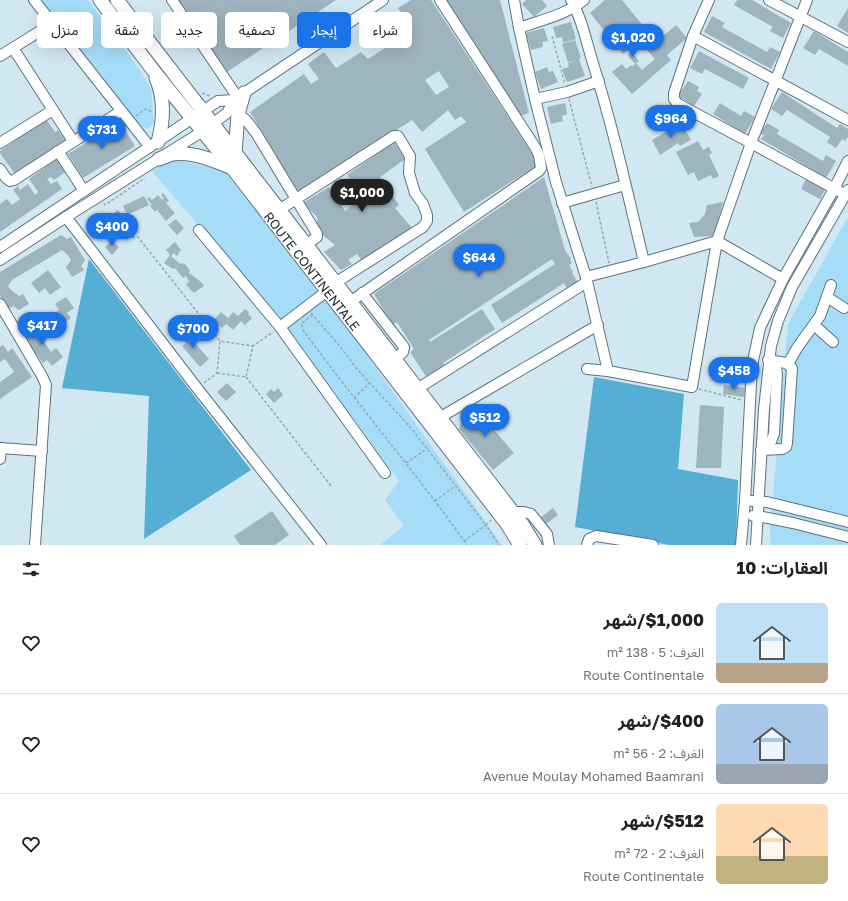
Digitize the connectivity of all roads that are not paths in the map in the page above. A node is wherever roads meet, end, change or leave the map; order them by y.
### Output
1 (34, 0) edge
2 (100, 0) edge
3 (172, 0) edge
4 (383, 0) edge
5 (440, 0) edge
6 (514, 0) edge
7 (584, 0) edge
8 (709, 0) edge
9 (769, 0) edge
10 (807, 0) edge
11 (121, 2) edge
12 (573, 3) edge
13 (44, 12) edge
14 (801, 16) junction
15 (519, 28) junction
16 (37, 33) edge
17 (693, 36) junction
18 (848, 42) edge
19 (13, 48) junction
20 (72, 48) edge
21 (0, 56) edge
22 (153, 70) junction
23 (599, 81) junction
24 (776, 81) junction
25 (239, 97) junction
26 (536, 100) junction
27 (53, 110) junction
28 (121, 111) junction
29 (238, 114) junction
30 (198, 115) junction
31 (848, 120) edge
32 (208, 128) junction
33 (73, 141) junction
34 (0, 143) edge
35 (751, 143) junction
36 (154, 145) junction
37 (58, 151) junction
38 (235, 154) junction
39 (159, 159) junction
40 (846, 168) edge
41 (0, 169) edge
42 (233, 169) junction
43 (625, 185) junction
44 (834, 189) junction
45 (84, 191) junction
46 (847, 193) edge
47 (296, 199) junction
48 (562, 203) junction
49 (279, 210) junction
50 (66, 216) junction
51 (199, 230) dead end
52 (717, 242) junction
53 (306, 245) junction
54 (0, 246) edge
55 (0, 260) edge
56 (644, 262) junction
57 (586, 279) junction
58 (782, 279) junction
59 (831, 285) dead end
60 (331, 287) junction
61 (362, 293) junction
62 (827, 297) junction
63 (350, 302) junction
64 (0, 304) edge
65 (844, 308) dead end
66 (598, 325) junction
67 (814, 325) junction
68 (280, 327) junction
69 (833, 342) dead end
70 (394, 360) junction
71 (770, 361) junction
72 (788, 364) junction
73 (587, 370) dead end
74 (608, 371) junction
75 (417, 389) junction
76 (439, 418) junction
77 (0, 448) edge
78 (763, 450) junction
79 (42, 451) junction
80 (0, 459) edge
81 (384, 473) dead end
82 (759, 501) junction
83 (745, 502) junction
84 (779, 505) junction
85 (512, 512) junction
86 (744, 516) junction
87 (758, 516) junction
88 (777, 519) junction
89 (848, 522) edge
90 (848, 537) edge
91 (35, 545) edge
92 (321, 545) edge
93 (520, 545) edge
94 (535, 545) edge
95 (549, 545) edge
96 (587, 545) edge
97 (653, 545) edge
98 (741, 545) edge
99 (756, 545) edge

1 - 13 street
2 - 22 main road, ROUTE CONTINENTALE
3 - 25 street
4 - 25 street
5 - 61 street
6 - 15 street
7 - 12 street
8 - 17 street
9 - 14 street
10 - 14 street
11 - 30 main road, ROUTE CONTINENTALE
12 - 15 street
12 - 23 street
14 - 18 street
14 - 24 street
15 - 26 street
16 - 19 street
17 - 24 street
17 - 35 street
19 - 21 street
19 - 27 street
20 - 28 street
22 - 30 main road, ROUTE CONTINENTALE
22 - 36 main road
23 - 26 street
23 - 43 street
24 - 31 street
24 - 35 street
25 - 29 main road
25 - 30 street
25 - 32 street
26 - 48 street
27 - 33 street
27 - 34 street
28 - 33 street
28 - 36 street
29 - 38 main road
29 - 47 street
30 - 32 main road, ROUTE CONTINENTALE
30 - 36 street
32 - 38 main road, ROUTE CONTINENTALE
32 - 39 street
32 - 42 main road, ROUTE CONTINENTALE
33 - 37 street
35 - 44 street
35 - 52 street
36 - 45 street
37 - 41 street
37 - 45 street
38 - 49 main road, ROUTE CONTINENTALE
39 - 42 main road
39 - 50 street
40 - 44 street
42 - 60 main road, ROUTE CONTINENTALE
43 - 48 street
43 - 56 street
44 - 46 street
44 - 58 street
45 - 54 street
46 - 71 street
47 - 49 street
47 - 53 street
47 - 60 street
48 - 57 street
49 - 53 main road, ROUTE CONTINENTALE
50 - 55 street
50 - 92 street
51 - 68 street
52 - 56 street
52 - 58 street
52 - 74 street
53 - 60 main road, ROUTE CONTINENTALE
56 - 57 street
57 - 66 street
57 - 75 street
58 - 83 street
59 - 62 street
60 - 63 main road, ROUTE CONTINENTALE
60 - 68 street
60 - 93 main road, ROUTE CONTINENTALE
61 - 63 street
61 - 70 street
62 - 65 street
62 - 67 street
63 - 70 main road, ROUTE CONTINENTALE
64 - 79 street
66 - 74 street
66 - 76 street
67 - 69 street
67 - 72 street
68 - 81 street
70 - 75 main road, ROUTE CONTINENTALE
71 - 72 street
71 - 78 street
72 - 78 street
73 - 74 street
75 - 76 main road, ROUTE CONTINENTALE
76 - 85 main road, ROUTE CONTINENTALE
77 - 79 street
77 - 80 street
78 - 82 street
79 - 91 street
82 - 83 street
82 - 84 street
82 - 87 street
83 - 86 street
84 - 88 street
84 - 89 street
85 - 94 main road, ROUTE CONTINENTALE
85 - 95 street
86 - 87 street
86 - 98 street
87 - 88 street
87 - 99 street
88 - 90 street
96 - 97 street

